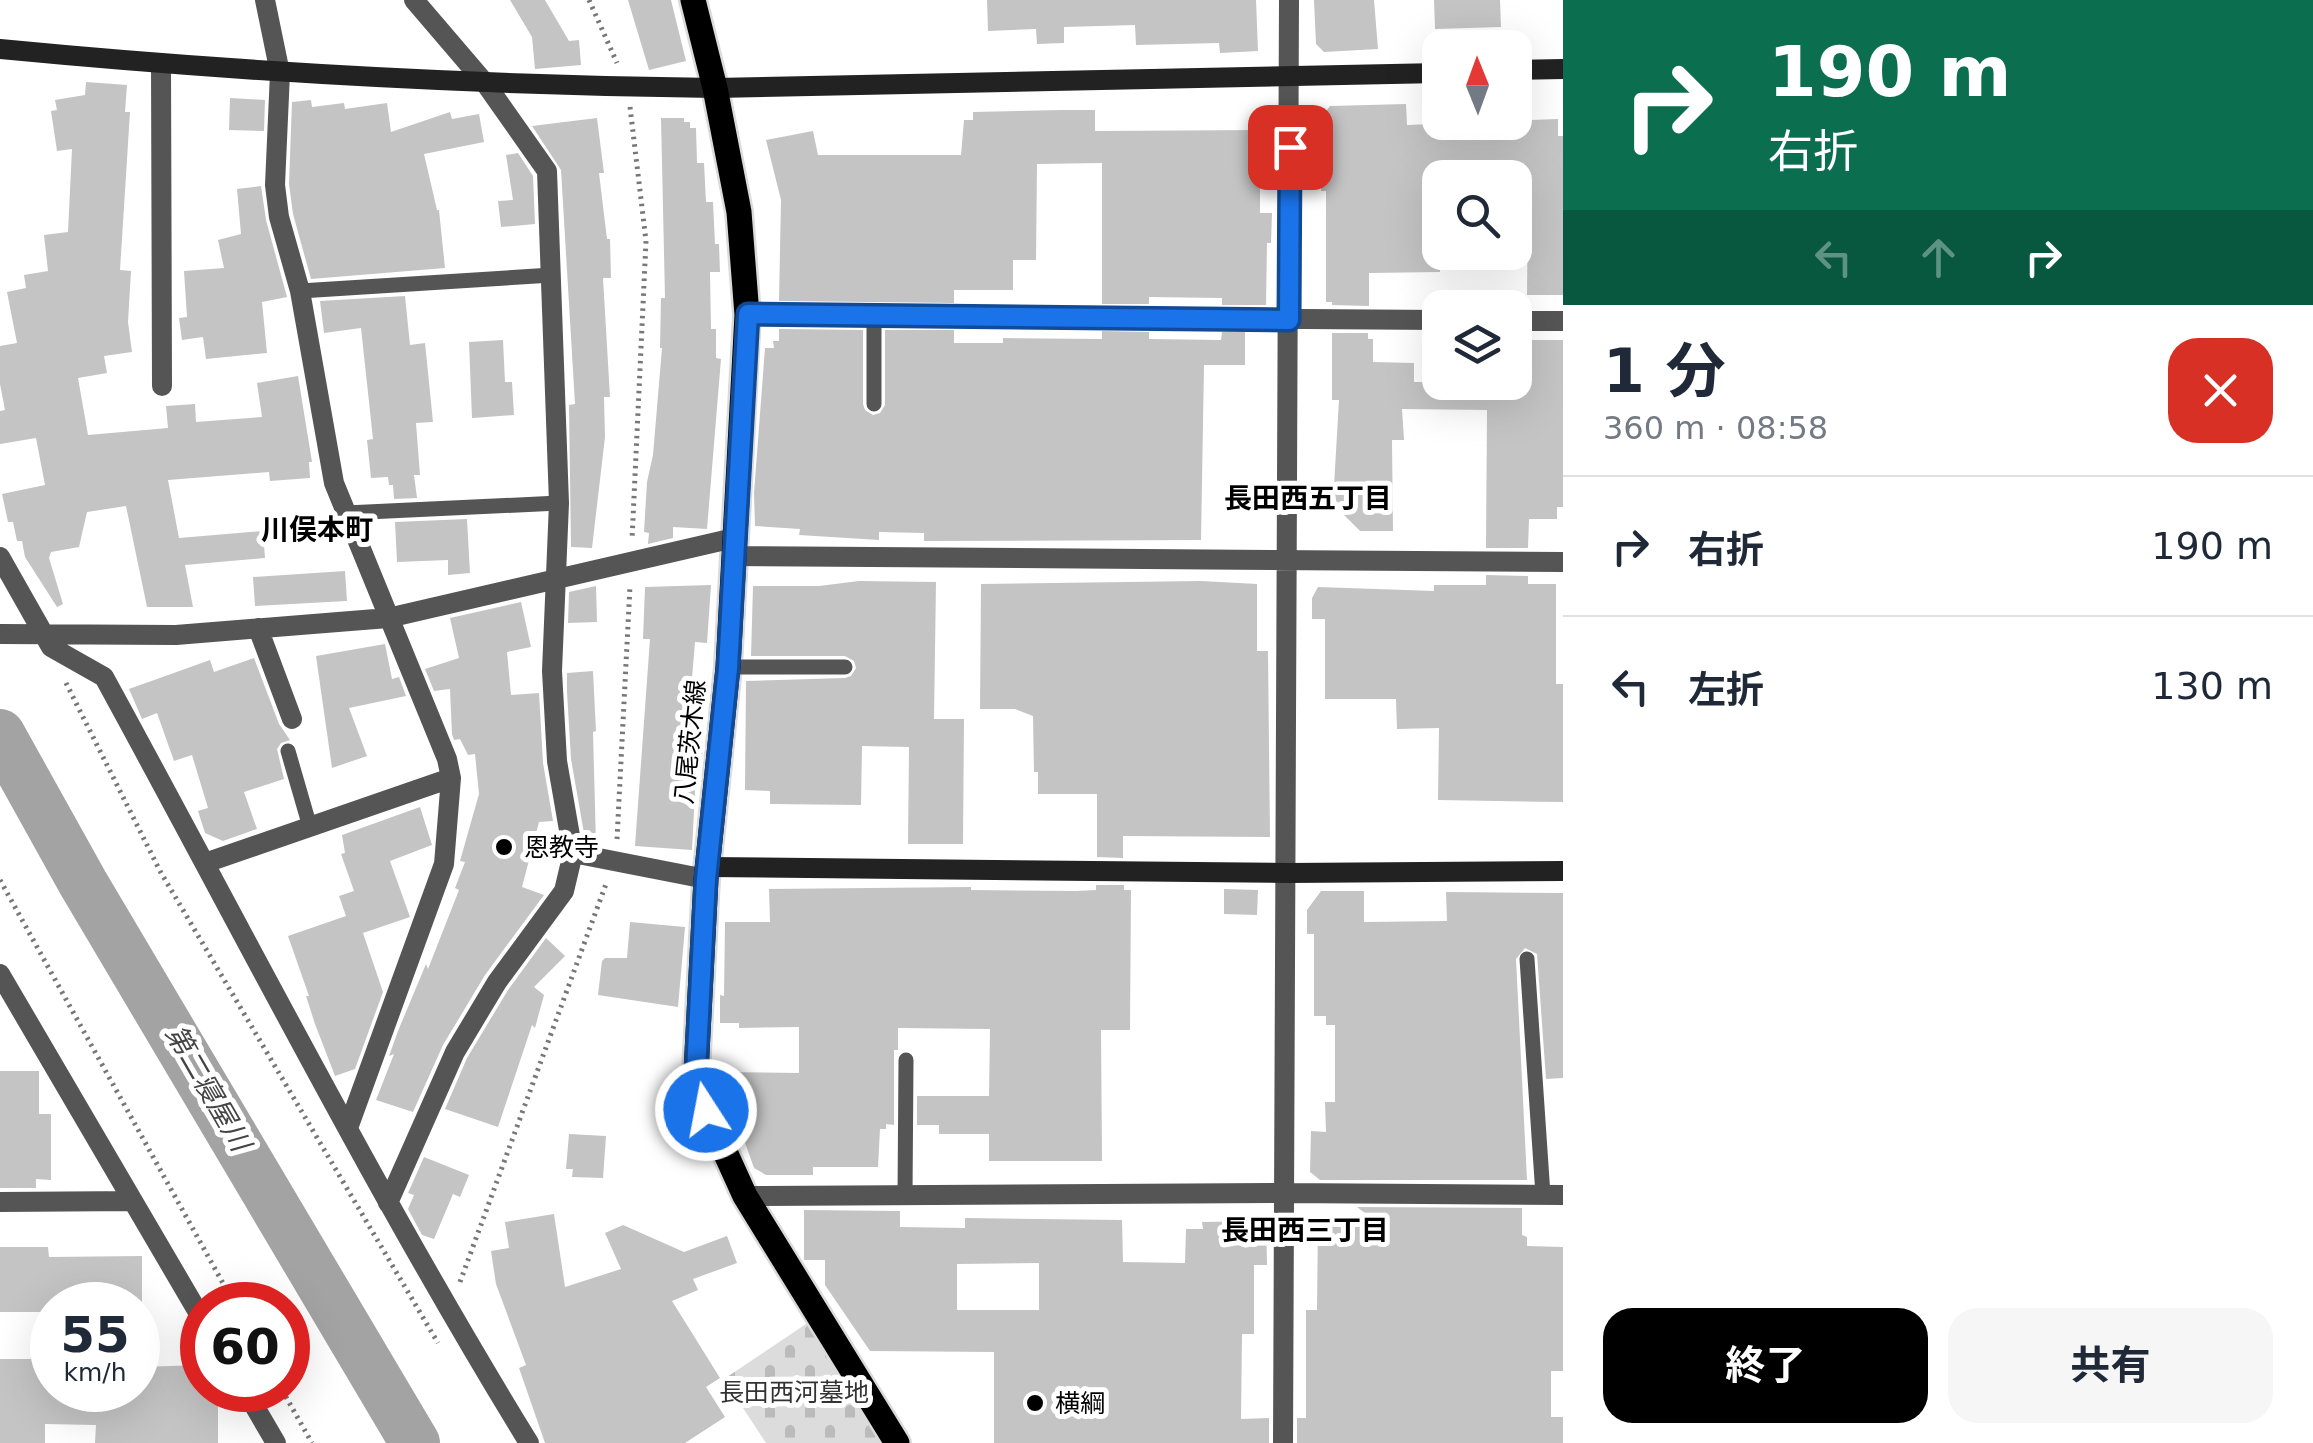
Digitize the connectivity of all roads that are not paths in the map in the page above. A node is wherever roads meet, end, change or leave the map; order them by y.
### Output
1 (264, 0) edge
2 (414, 0) edge
3 (693, 0) edge
4 (1289, 0) edge
5 (0, 49) edge
6 (162, 64) junction
7 (1563, 68) edge
8 (1532, 69) edge
9 (280, 73) junction
10 (1422, 73) edge
11 (1290, 78) junction
12 (485, 82) junction
13 (715, 88) junction
14 (552, 274) junction
15 (300, 290) junction
16 (748, 314) junction
17 (874, 316) junction
18 (1289, 320) junction
19 (1422, 320) edge
20 (1532, 320) edge
21 (1563, 320) edge
22 (162, 386) dead end
23 (874, 404) dead end
24 (559, 504) junction
25 (346, 513) junction
26 (733, 547) junction
27 (0, 556) edge
28 (1288, 561) junction
29 (1563, 562) edge
30 (554, 580) junction
31 (388, 618) junction
32 (258, 628) junction
33 (0, 634) edge
34 (47, 641) junction
35 (845, 667) dead end
36 (728, 668) junction
37 (292, 719) dead end
38 (288, 751) dead end
39 (451, 778) junction
40 (310, 827) junction
41 (573, 854) junction
42 (205, 863) junction
43 (1563, 871) edge
44 (707, 873) junction
45 (1288, 873) junction
46 (1527, 959) dead end
47 (0, 974) edge
48 (906, 1060) dead end
49 (348, 1128) junction
50 (1284, 1193) junction
51 (1553, 1195) edge
52 (745, 1196) junction
53 (905, 1196) junction
54 (132, 1201) junction
55 (0, 1202) edge
56 (388, 1203) junction
57 (180, 1282) edge
58 (257, 1412) edge
59 (276, 1443) edge
60 (529, 1443) edge
61 (897, 1443) edge
62 (1283, 1443) edge

1 - 9 street
2 - 12 street
3 - 13 main road, 八尾茨木線
4 - 11 street
5 - 6 street
6 - 9 street
6 - 22 street
7 - 8 street
9 - 12 street
9 - 15 street
10 - 11 street
11 - 13 street
11 - 18 street
12 - 13 street
12 - 14 street
13 - 16 main road, 八尾茨木線
14 - 15 lane
14 - 24 street
15 - 25 street
16 - 17 street
16 - 26 main road, 八尾茨木線
17 - 18 street
17 - 23 lane
18 - 19 street
18 - 28 street
20 - 21 street
24 - 25 lane
24 - 30 street
25 - 31 street
26 - 28 street
26 - 30 street
26 - 36 main road, 八尾茨木線
27 - 34 street
28 - 29 street
28 - 45 street
30 - 31 street
30 - 41 street
31 - 32 street
31 - 39 street
32 - 34 street
32 - 37 street
33 - 34 street
34 - 42 street
35 - 36 lane
36 - 44 main road, 八尾茨木線
38 - 40 lane
39 - 40 street
39 - 49 street
40 - 42 street
41 - 44 street
41 - 56 street
42 - 49 street
43 - 45 street
44 - 45 street
44 - 52 main road, 八尾茨木線
45 - 50 street
46 - 51 lane
47 - 54 street
48 - 53 lane
49 - 56 street
50 - 51 street
50 - 53 street
50 - 62 street
52 - 53 street
52 - 61 main road, 八尾茨木線
54 - 55 street
54 - 57 street
56 - 60 street
58 - 59 street

